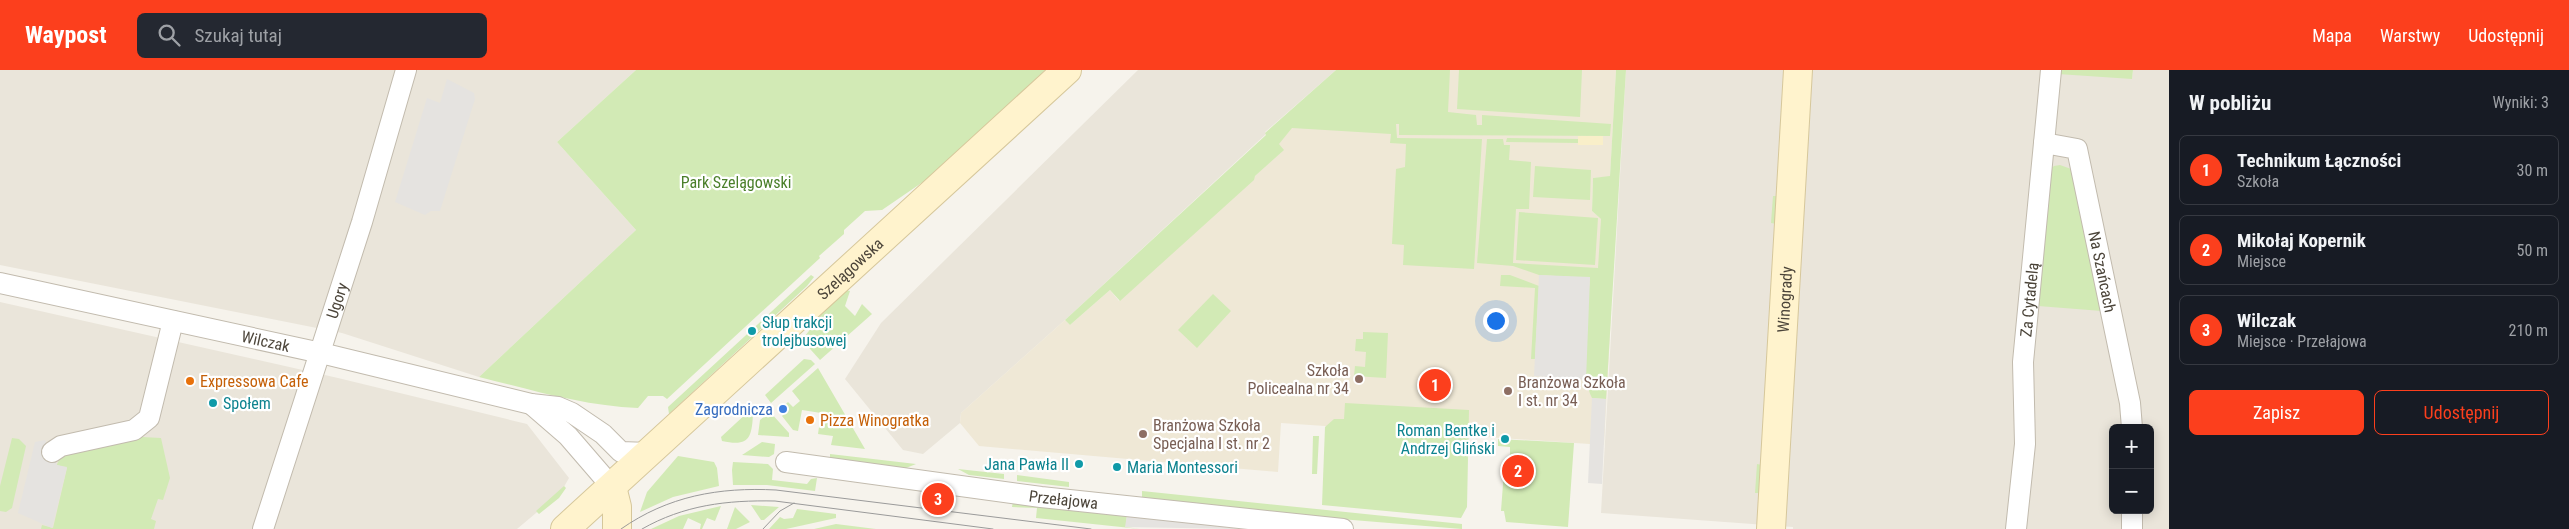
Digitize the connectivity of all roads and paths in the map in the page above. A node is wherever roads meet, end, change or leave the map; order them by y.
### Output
1 (406, 70) edge
2 (1067, 70) edge
3 (1798, 70) edge
4 (2051, 70) edge
5 (2044, 143) junction
6 (0, 283) edge
7 (173, 320) junction
8 (320, 354) junction
9 (531, 404) junction
10 (2132, 424) edge
11 (52, 452) dead end
12 (621, 452) junction
13 (649, 453) junction
14 (786, 462) dead end
15 (612, 487) junction
16 (2132, 514) edge
17 (263, 529) edge
18 (565, 529) edge
19 (617, 529) edge
20 (1343, 529) edge
21 (1771, 529) edge
22 (2016, 529) edge
23 (2132, 529) edge

1 - 8 street, Ugory
2 - 13 street, Szelągowska
3 - 21 street, Winogrady
4 - 5 street, Za Cytadelą
5 - 10 street, Na Szańcach
5 - 22 street, Za Cytadelą
6 - 7 street, Wilczak
7 - 8 street, Wilczak
7 - 11 street
8 - 9 street, Wilczak
8 - 17 street, Ugory
9 - 12 street, Wilczak
9 - 15 street, Wilczak
12 - 13 street
12 - 15 street
13 - 15 street, Szelągowska
14 - 20 street, Przełajowa
15 - 18 street, Szelągowska
15 - 19 street
16 - 23 street

